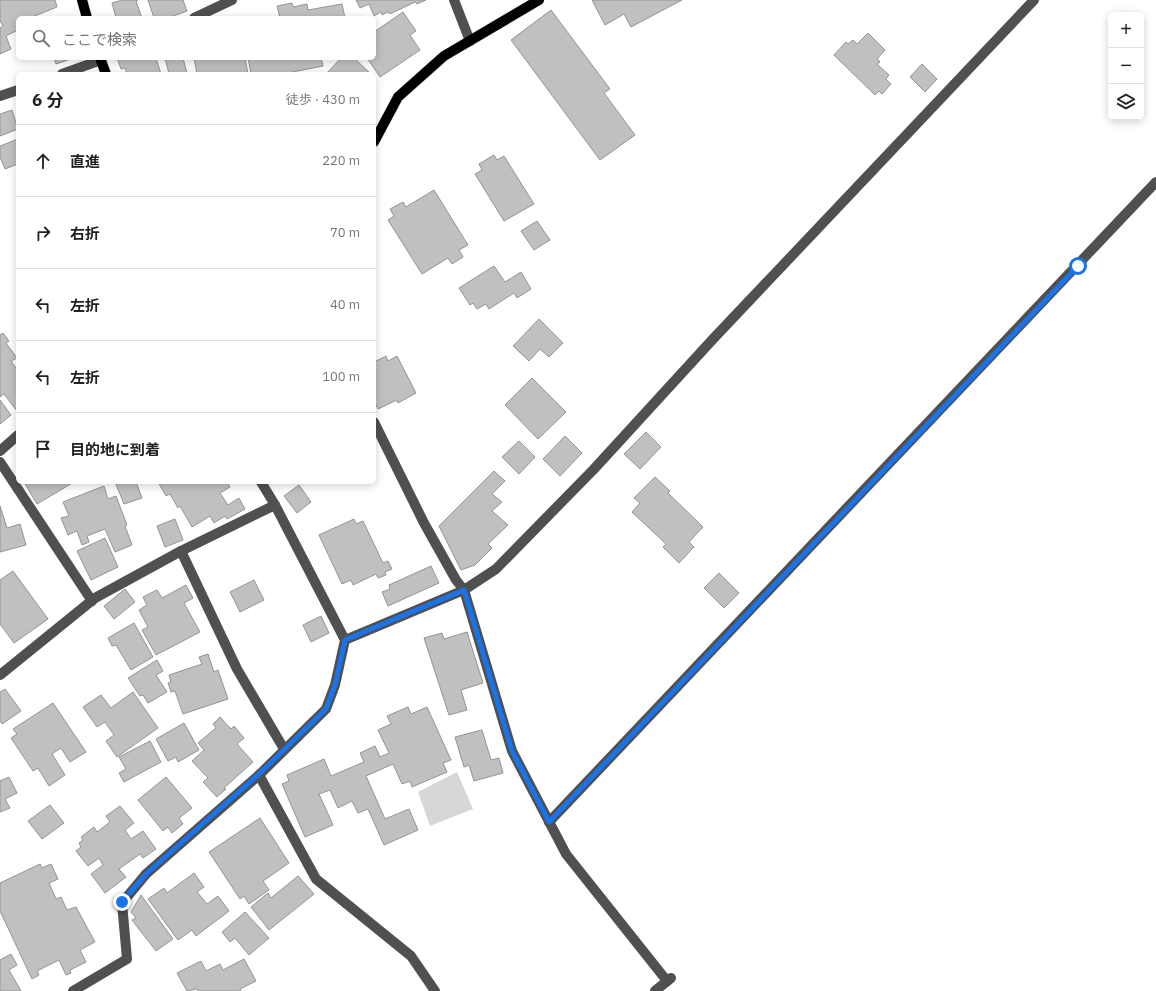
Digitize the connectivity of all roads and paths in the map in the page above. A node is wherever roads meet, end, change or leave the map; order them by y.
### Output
1 (82, 0) edge
2 (232, 0) edge
3 (454, 0) edge
4 (539, 0) edge
5 (1034, 0) edge
6 (86, 16) edge
7 (198, 16) edge
8 (470, 41) junction
9 (97, 60) edge
10 (100, 60) edge
11 (67, 72) edge
12 (105, 72) edge
13 (16, 91) edge
14 (0, 96) edge
15 (376, 138) edge
16 (1156, 182) edge
17 (376, 426) edge
18 (16, 437) edge
19 (0, 451) edge
20 (0, 462) edge
21 (262, 484) edge
22 (275, 505) junction
23 (181, 551) junction
24 (464, 590) junction
25 (92, 601) junction
26 (345, 640) junction
27 (0, 675) edge
28 (284, 749) junction
29 (259, 774) junction
30 (549, 822) junction
31 (73, 991) edge
32 (435, 991) edge
33 (655, 991) edge

1 - 6 main road
2 - 7 street
3 - 8 street
4 - 8 main road
5 - 24 street
8 - 15 main road
9 - 11 street
10 - 12 main road
13 - 14 street
16 - 30 street
17 - 24 street
18 - 19 street
20 - 25 street
21 - 22 street
22 - 23 street
22 - 26 street
23 - 25 street
23 - 28 street
24 - 26 street
24 - 30 street
25 - 27 street
26 - 28 street
28 - 29 street
29 - 31 street
29 - 32 street
30 - 33 street

